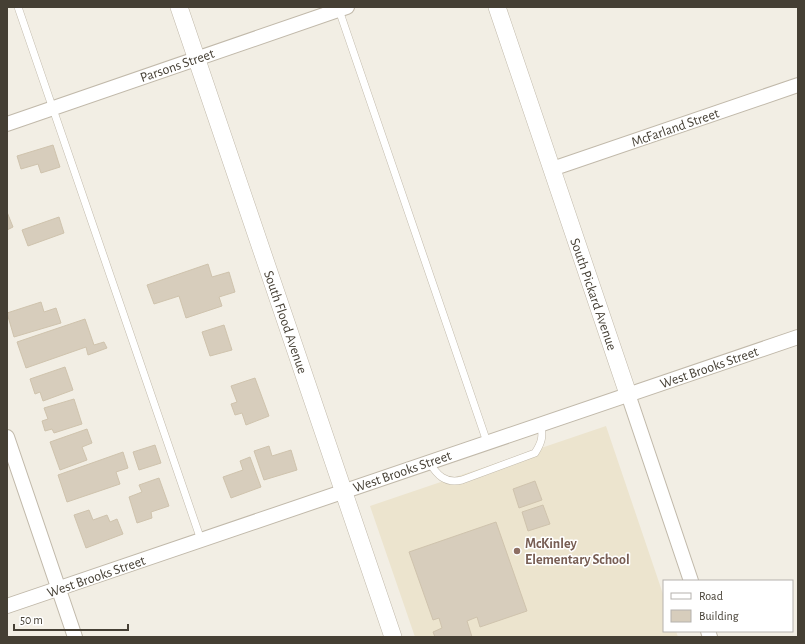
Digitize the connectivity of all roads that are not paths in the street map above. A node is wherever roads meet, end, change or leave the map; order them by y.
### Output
1 (18, 7) edge
2 (179, 7) edge
3 (497, 7) edge
4 (342, 8) edge
5 (197, 58) junction
6 (798, 85) edge
7 (53, 108) junction
8 (7, 124) edge
9 (552, 169) junction
10 (798, 337) edge
11 (628, 394) junction
12 (541, 424) junction
13 (7, 437) edge
14 (487, 442) junction
15 (428, 462) junction
16 (344, 491) junction
17 (200, 540) junction
18 (691, 580) edge
19 (58, 589) junction
20 (7, 606) edge
21 (75, 637) edge
22 (393, 637) edge

1 - 7 lane
2 - 5 street, South Flood Avenue
3 - 9 street, South Pickard Avenue
4 - 5 street, Parsons Street
4 - 14 lane
5 - 7 street, Parsons Street
5 - 16 street, South Flood Avenue
6 - 9 street, McFarland Street
7 - 8 street, Parsons Street
7 - 17 lane
9 - 11 street, South Pickard Avenue
10 - 11 street, West Brooks Street
11 - 12 street, West Brooks Street
11 - 18 street, South Pickard Avenue
12 - 14 street, West Brooks Street
12 - 15 lane
13 - 19 street
14 - 15 street, West Brooks Street
15 - 16 street, West Brooks Street
16 - 17 street, West Brooks Street
16 - 22 street, South Flood Avenue
17 - 19 street, West Brooks Street
19 - 20 street, West Brooks Street
19 - 21 street

